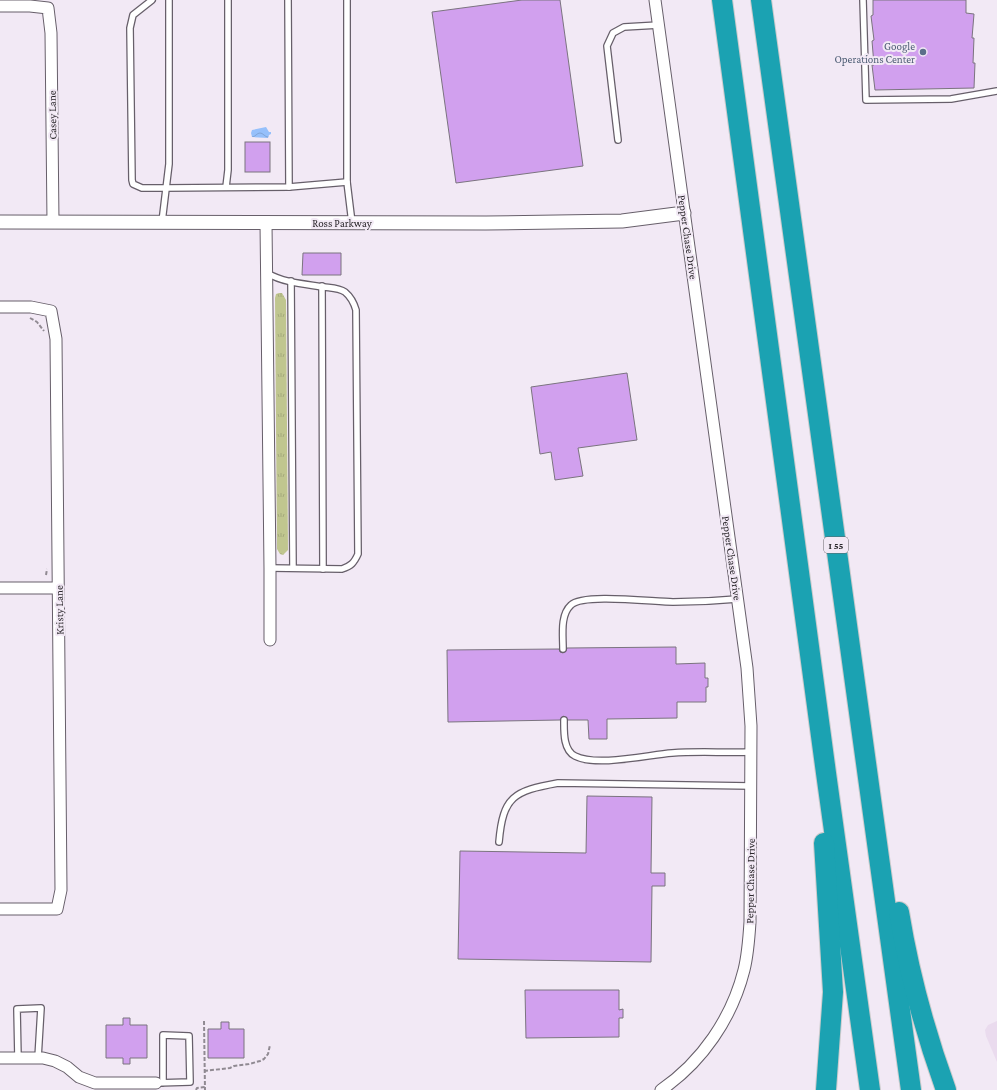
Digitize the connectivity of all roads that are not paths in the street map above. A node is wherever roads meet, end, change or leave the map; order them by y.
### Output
1 (152, 0) edge
2 (169, 0) edge
3 (228, 0) edge
4 (288, 0) edge
5 (347, 0) edge
6 (655, 0) edge
7 (722, 0) edge
8 (761, 0) edge
9 (863, 0) edge
10 (0, 6) edge
11 (659, 25) junction
12 (997, 91) edge
13 (618, 140) dead end
14 (347, 182) junction
15 (226, 187) junction
16 (289, 187) junction
17 (165, 188) junction
18 (684, 213) junction
19 (0, 222) edge
20 (53, 222) junction
21 (162, 222) junction
22 (266, 223) junction
23 (352, 223) junction
24 (267, 274) junction
25 (291, 282) junction
26 (322, 286) junction
27 (0, 307) edge
28 (836, 550) junction
29 (270, 568) junction
30 (293, 568) junction
31 (324, 569) junction
32 (0, 588) edge
33 (58, 588) junction
34 (737, 598) junction
35 (270, 640) dead end
36 (563, 648) dead end
37 (564, 720) dead end
38 (751, 752) junction
39 (826, 774) junction
40 (751, 786) junction
41 (499, 842) dead end
42 (0, 909) edge
43 (0, 1058) edge
44 (18, 1058) junction
45 (38, 1058) junction
46 (160, 1083) junction
47 (103, 1087) edge
48 (661, 1090) edge
49 (826, 1090) edge
50 (870, 1090) edge
51 (911, 1090) edge
52 (946, 1090) edge

1 - 17 lane
2 - 17 lane
3 - 15 lane
4 - 16 lane
5 - 14 lane
6 - 11 street, Pepper Chase Drive
7 - 39 highway
8 - 28 highway, I 55
9 - 12 lane
10 - 20 street, Casey Lane
11 - 13 lane
11 - 18 street, Pepper Chase Drive
14 - 16 lane
14 - 23 lane
15 - 16 lane
15 - 17 lane
17 - 21 lane
18 - 23 street, Ross Parkway
18 - 34 street, Pepper Chase Drive
19 - 20 street, Ross Parkway
20 - 21 street, Ross Parkway
21 - 22 street, Ross Parkway
22 - 23 street, Ross Parkway
22 - 24 street
24 - 25 lane
24 - 29 street
25 - 26 lane
25 - 30 lane
26 - 31 lane
26 - 31 lane
27 - 33 street, Kristy Lane
28 - 51 highway, I 55
28 - 52 highway
29 - 30 lane
29 - 35 street
30 - 31 lane
32 - 33 street
33 - 42 street, Kristy Lane
34 - 36 lane
34 - 38 street, Pepper Chase Drive
37 - 38 lane
38 - 40 street, Pepper Chase Drive
39 - 49 highway
39 - 50 highway
40 - 41 lane
40 - 48 street, Pepper Chase Drive
43 - 44 street
44 - 45 street
44 - 45 lane
45 - 47 street
46 - 46 lane
46 - 47 street

